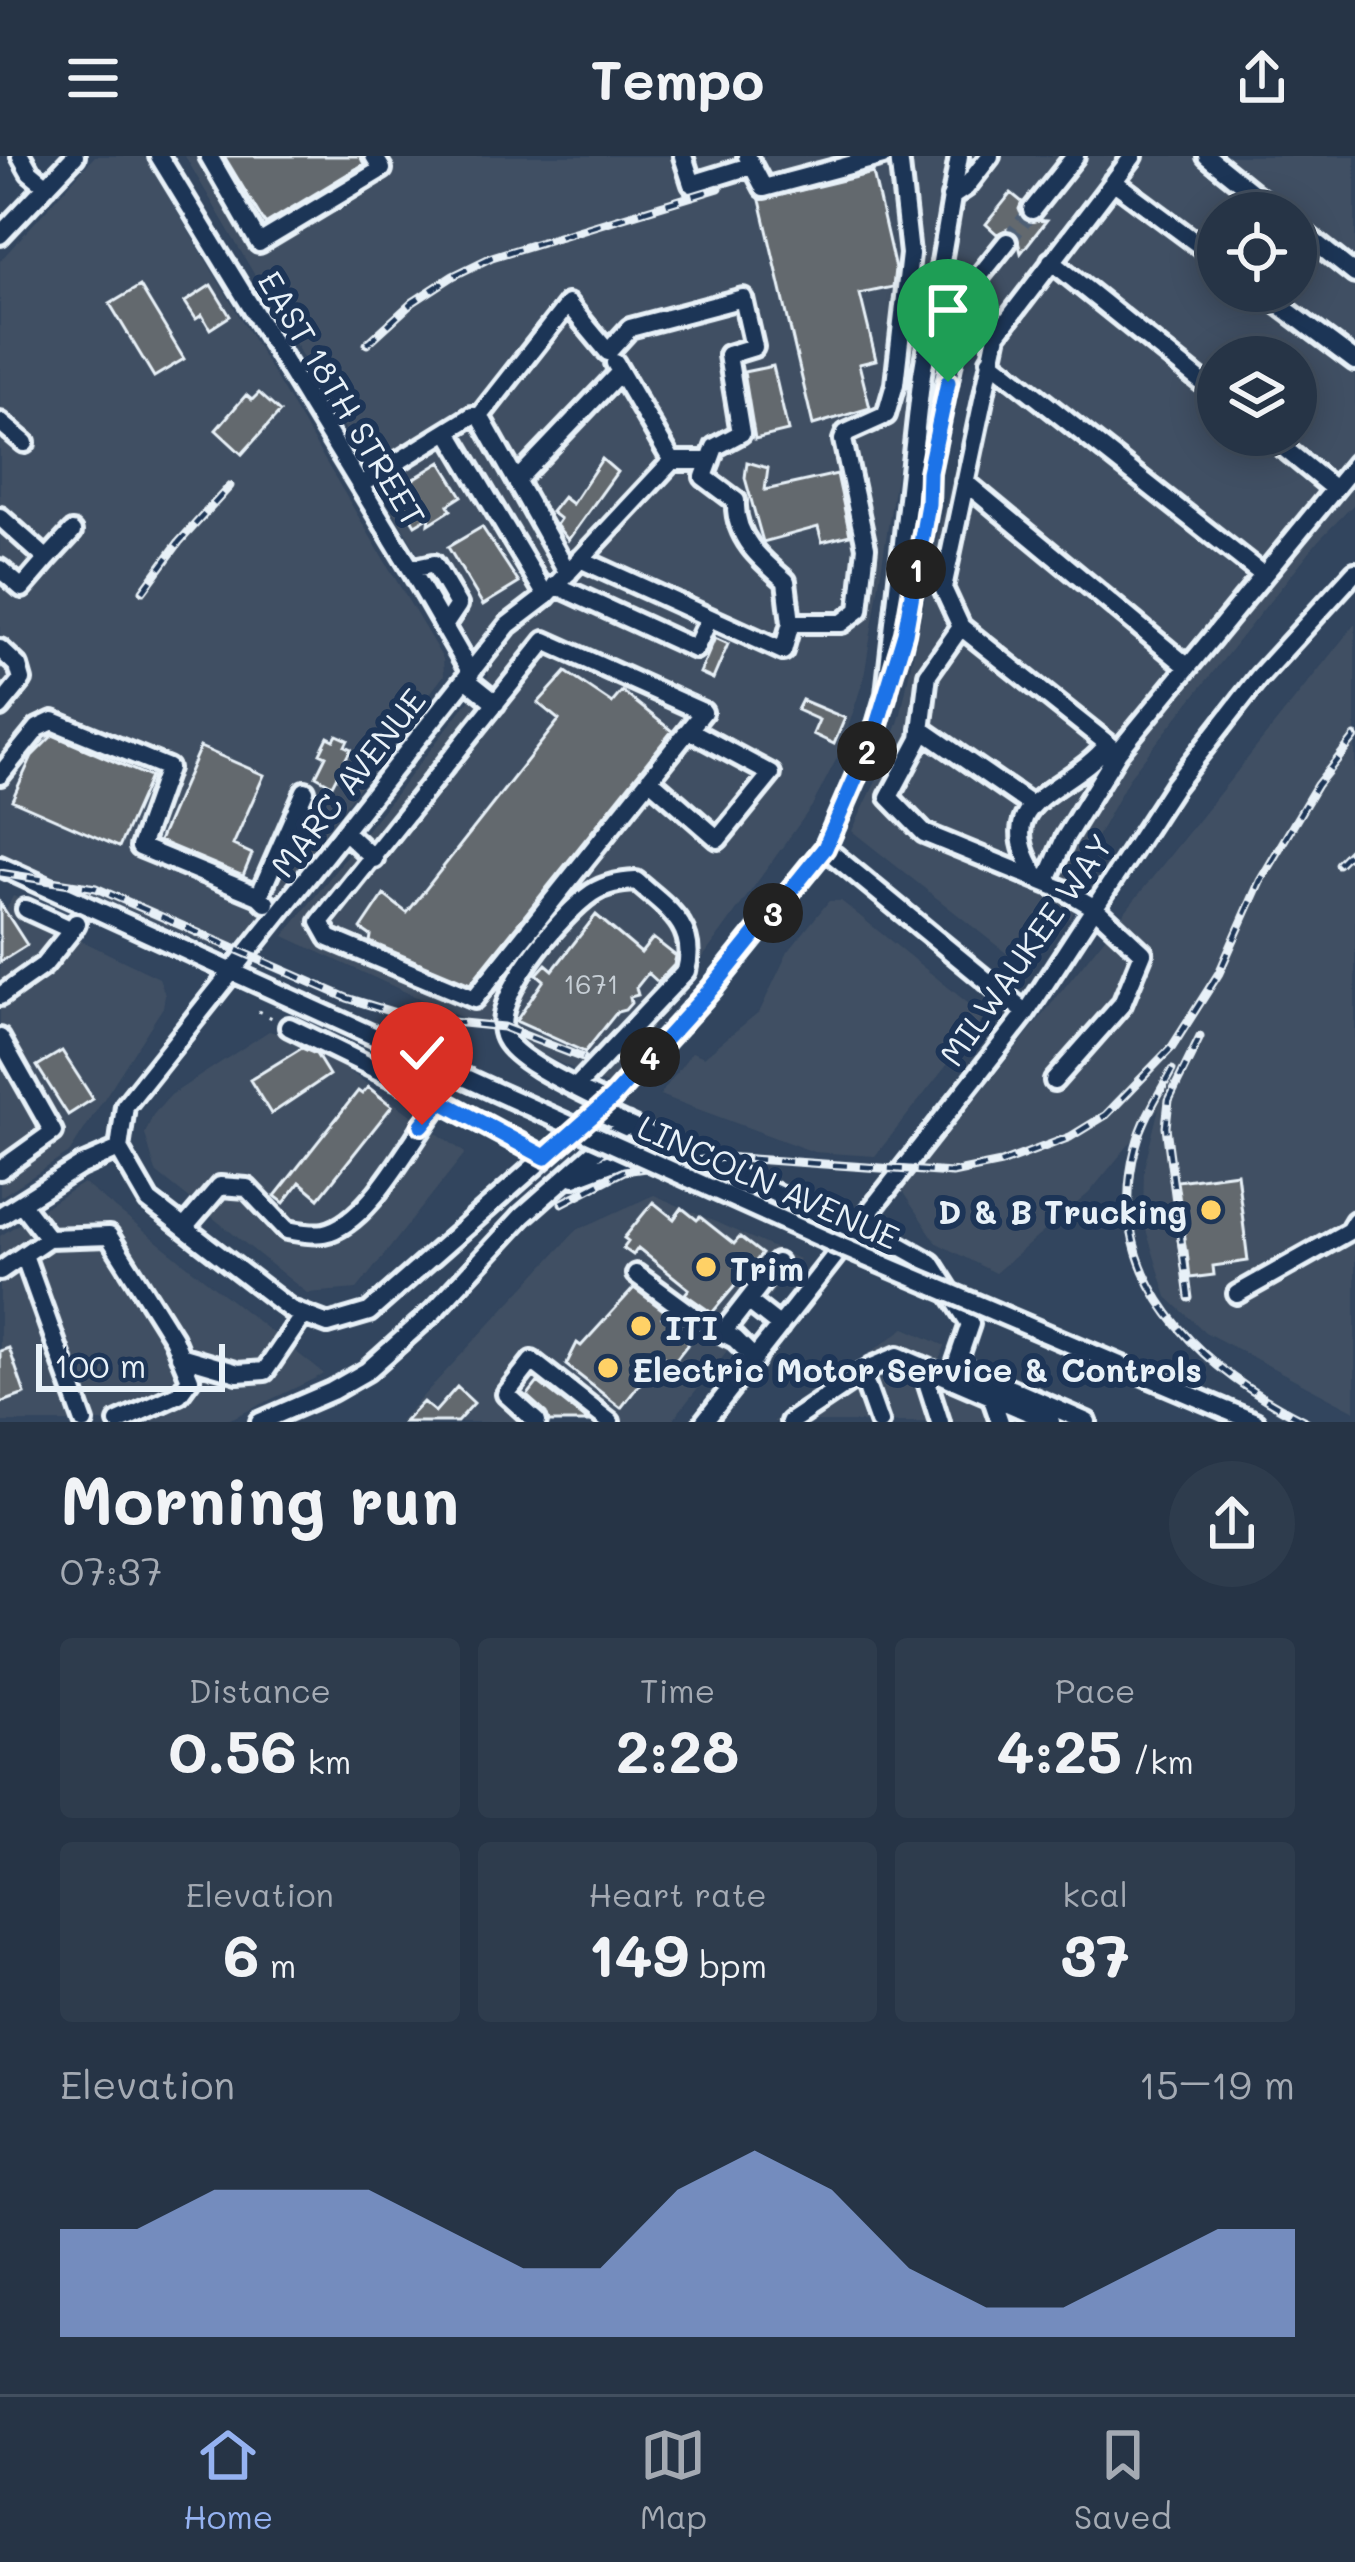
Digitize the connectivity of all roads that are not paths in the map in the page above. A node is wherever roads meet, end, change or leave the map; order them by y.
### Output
1 (21, 156) edge
2 (75, 156) edge
3 (159, 156) edge
4 (209, 156) edge
5 (374, 156) edge
6 (683, 156) edge
7 (883, 156) edge
8 (899, 156) edge
9 (958, 156) edge
10 (990, 156) edge
11 (1075, 156) edge
12 (1133, 156) edge
13 (1207, 156) edge
14 (748, 161) edge
15 (1113, 181) junction
16 (46, 186) junction
17 (1252, 192) edge
18 (951, 197) junction
19 (1032, 210) tunnel mouth
20 (1, 232) edge
21 (1007, 242) tunnel mouth
22 (1197, 243) edge
23 (1317, 244) edge
24 (1051, 261) junction
25 (1355, 274) edge
26 (1289, 312) edge
27 (608, 352) junction
28 (990, 360) junction
29 (1355, 361) edge
30 (620, 372) junction
31 (1197, 378) edge
32 (480, 416) junction
33 (0, 422) edge
34 (448, 431) junction
35 (25, 443) dead end
36 (1294, 456) edge
37 (672, 460) junction
38 (710, 461) junction
39 (1355, 464) edge
40 (517, 480) junction
41 (965, 482) junction
42 (360, 485) junction
43 (1334, 489) junction
44 (0, 517) edge
45 (72, 532) dead end
46 (47, 560) junction
47 (0, 569) edge
48 (1355, 572) edge
49 (1263, 575) junction
50 (562, 578) junction
51 (709, 620) junction
52 (790, 623) junction
53 (961, 627) junction
54 (0, 649) edge
55 (1188, 667) junction
56 (468, 676) junction
57 (886, 694) junction
58 (496, 704) junction
59 (0, 707) edge
60 (921, 729) junction
61 (688, 730) junction
62 (1113, 748) junction
63 (0, 775) edge
64 (650, 779) junction
65 (305, 791) dead end
66 (1031, 805) junction
67 (345, 832) junction
68 (825, 848) junction
69 (374, 859) junction
70 (0, 866) edge
71 (1042, 881) junction
72 (259, 896) junction
73 (1095, 908) junction
74 (26, 909) dead end
75 (89, 910) junction
76 (278, 917) junction
77 (72, 930) junction
78 (232, 974) junction
79 (0, 996) edge
80 (1026, 1013) junction
81 (289, 1027) road end
82 (0, 1038) edge
83 (1054, 1081) dead end
84 (577, 1086) junction
85 (441, 1101) junction
86 (602, 1107) junction
87 (626, 1124) junction
88 (676, 1147) junction
89 (119, 1149) junction
90 (545, 1157) junction
91 (0, 1170) edge
92 (561, 1181) junction
93 (21, 1203) junction
94 (0, 1216) edge
95 (1355, 1221) edge
96 (856, 1226) junction
97 (184, 1228) junction
98 (48, 1238) junction
99 (24, 1255) junction
100 (777, 1263) dead end
101 (0, 1271) edge
102 (636, 1274) dead end
103 (1237, 1294) dead end
104 (748, 1301) junction
105 (303, 1315) junction
106 (780, 1326) junction
107 (724, 1331) junction
108 (180, 1356) junction
109 (755, 1359) junction
110 (922, 1366) junction
111 (862, 1374) junction
112 (991, 1396) junction
113 (817, 1404) junction
114 (84, 1422) edge
115 (118, 1422) edge
116 (260, 1422) edge
117 (537, 1422) edge
118 (610, 1422) edge
119 (704, 1422) edge
120 (790, 1422) edge
121 (824, 1422) edge
122 (879, 1422) edge
123 (940, 1422) edge
124 (1000, 1422) edge
125 (1051, 1422) edge
126 (1087, 1422) edge
127 (1255, 1422) edge

1 - 16 street
2 - 16 street
3 - 42 street, EAST 18TH STREET
4 - 5 street
6 - 14 street
7 - 14 street
8 - 52 street
9 - 18 street
10 - 18 street
11 - 19 street
12 - 15 street
13 - 17 street
15 - 22 street
15 - 24 street
16 - 20 street
18 - 57 street
21 - 57 street
23 - 25 street
24 - 28 street
24 - 31 street
26 - 29 street
27 - 30 street
27 - 32 street
27 - 38 street
28 - 41 street
28 - 49 street
30 - 37 street
30 - 40 street
32 - 34 street
32 - 40 street
33 - 35 street
34 - 42 street
34 - 50 street
36 - 43 street
37 - 38 street
37 - 50 street, MARC AVENUE
38 - 52 street
39 - 43 street
40 - 50 street
41 - 53 street
41 - 55 street
42 - 56 street, EAST 18TH STREET
43 - 49 street
44 - 46 street
45 - 46 street
46 - 47 street
48 - 73 street, MILWAUKEE WAY
49 - 55 street
50 - 51 street
50 - 51 street
50 - 56 street, MARC AVENUE
51 - 52 street
53 - 60 street
53 - 62 street
54 - 59 street
55 - 62 street
56 - 58 street
56 - 67 street, MARC AVENUE
57 - 68 street
58 - 61 street
58 - 69 street
60 - 66 street
60 - 71 street
61 - 64 street
61 - 64 street
62 - 66 street
62 - 71 street
63 - 72 street
64 - 69 street
65 - 72 street
66 - 71 street
67 - 69 street
67 - 76 street, MARC AVENUE
68 - 80 street
68 - 86 street
70 - 75 street, LINCOLN AVENUE
71 - 73 street
72 - 76 street
73 - 80 street, MILWAUKEE WAY
73 - 83 street
74 - 77 street
75 - 77 street
75 - 78 street, LINCOLN AVENUE
76 - 78 street, MARC AVENUE
77 - 79 street
78 - 89 street, MARC AVENUE
78 - 127 street, LINCOLN AVENUE, bridge
80 - 96 street, MILWAUKEE WAY
81 - 85 street
82 - 91 street
84 - 84 street
84 - 86 street
85 - 90 street
85 - 97 street
86 - 87 street
86 - 90 street
87 - 88 street
87 - 92 street
88 - 92 street
88 - 96 street
89 - 93 street
89 - 97 street
90 - 105 street
92 - 116 street
93 - 94 street
93 - 98 street
95 - 103 street
96 - 106 street, MILWAUKEE WAY
96 - 126 street
97 - 105 street
98 - 99 street
98 - 108 street
99 - 101 street
99 - 114 street
100 - 104 street
102 - 107 street
104 - 106 street
104 - 107 street
105 - 108 street
106 - 109 street, MILWAUKEE WAY
107 - 109 street
108 - 115 street
109 - 119 street, MILWAUKEE WAY
110 - 111 street
110 - 112 street
110 - 123 street
111 - 113 street
111 - 122 street
112 - 124 street
112 - 125 street
113 - 120 street
113 - 121 street
117 - 118 street

